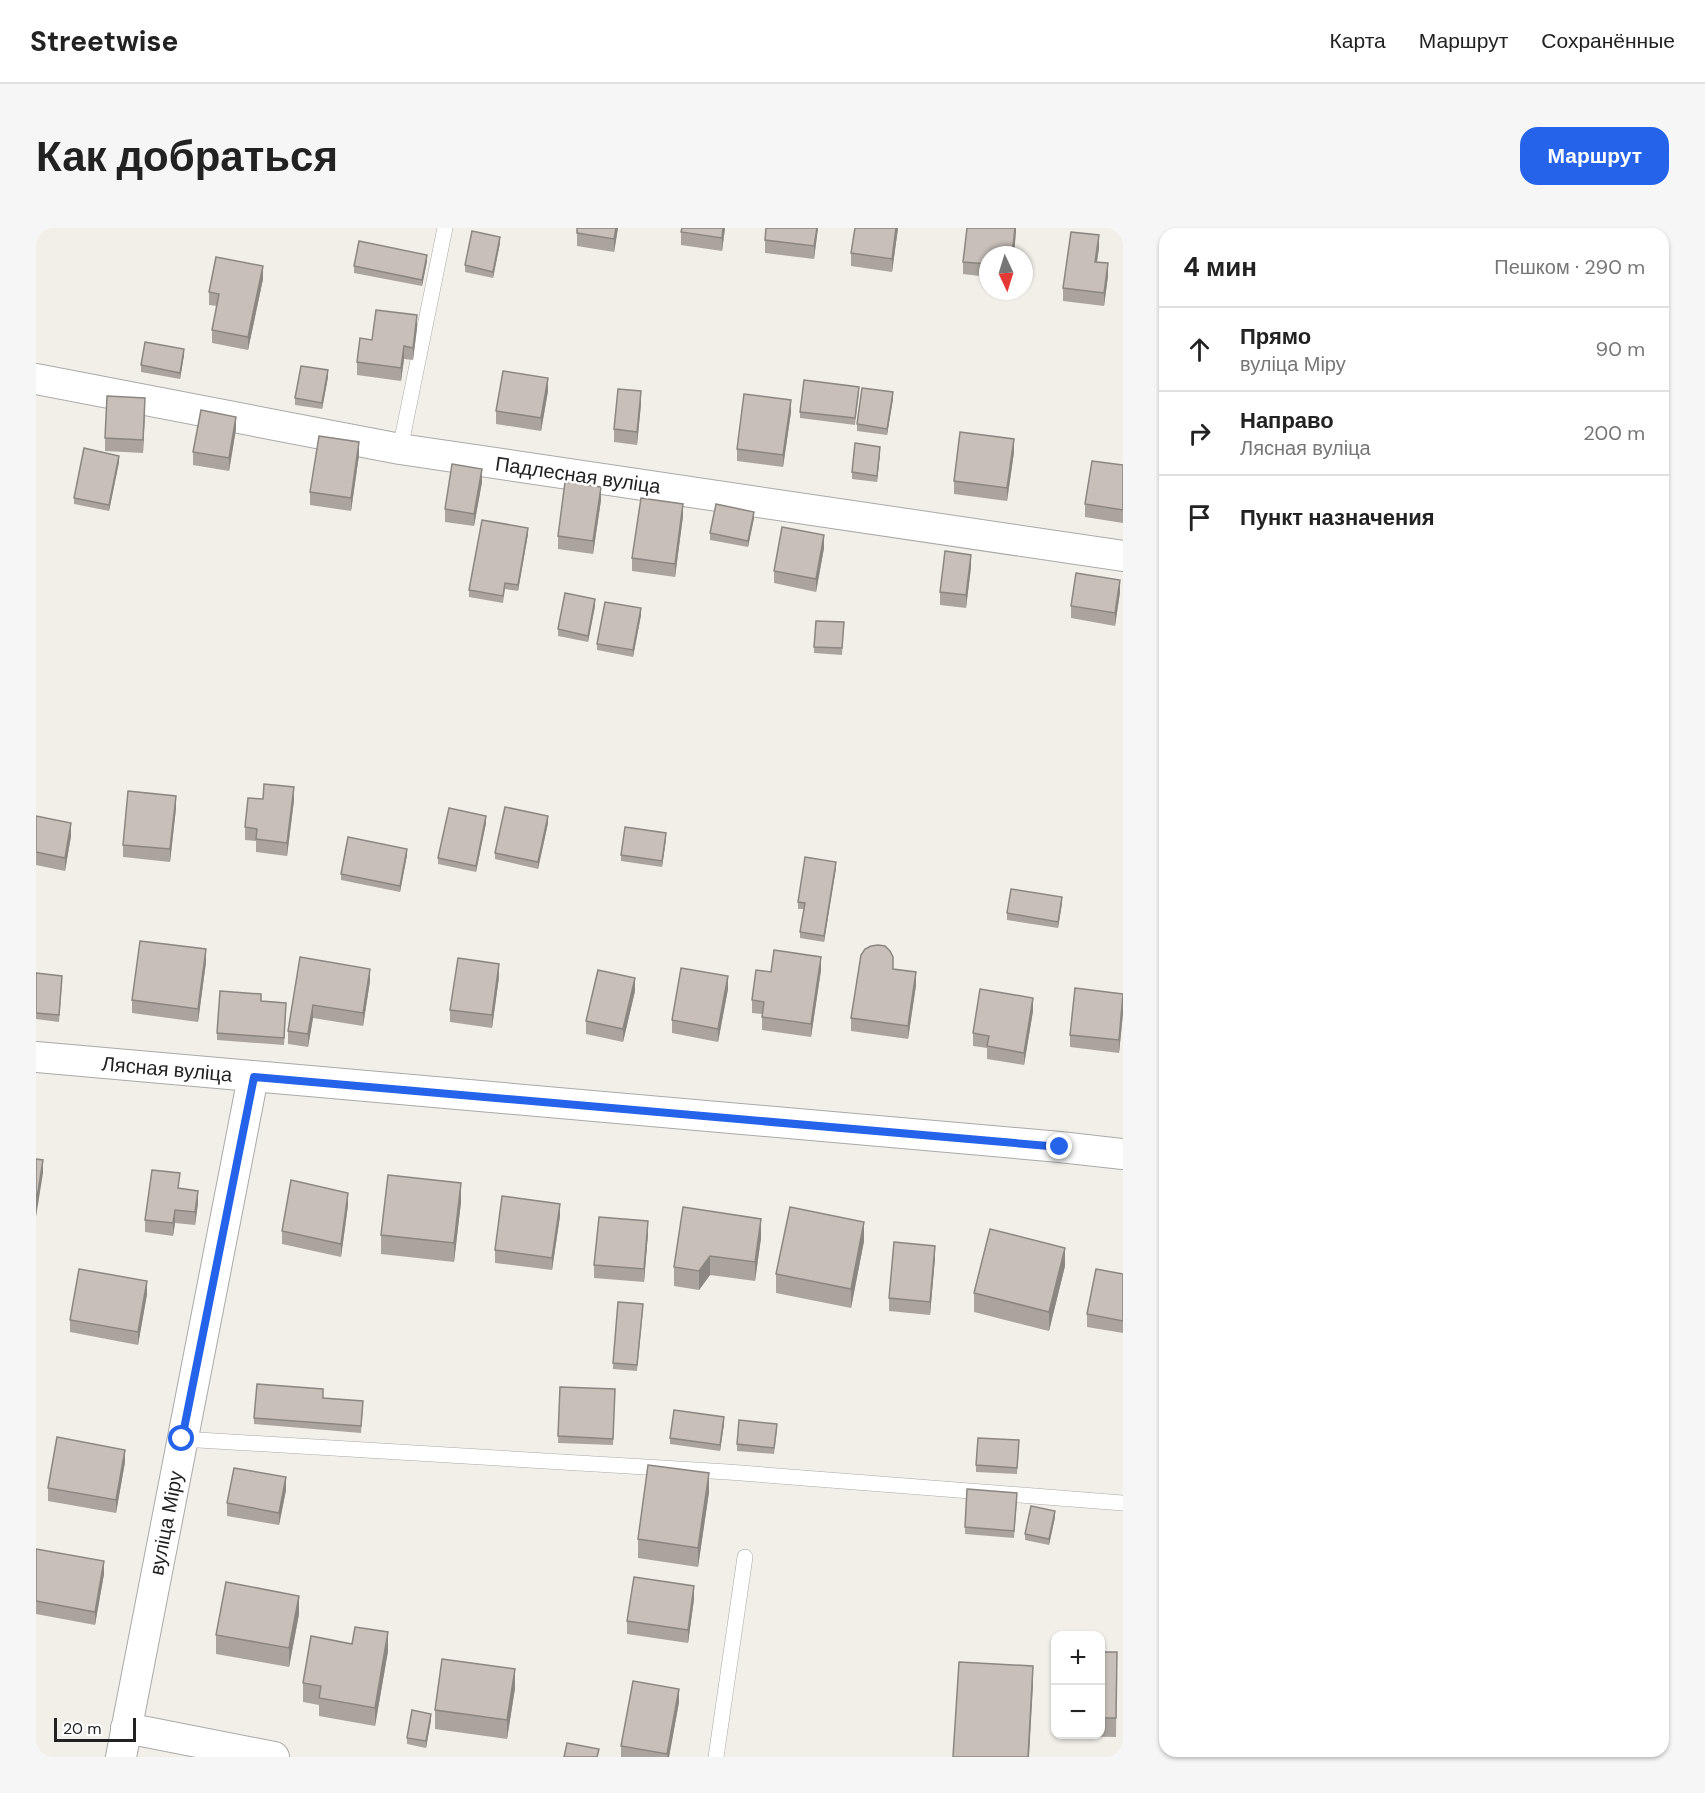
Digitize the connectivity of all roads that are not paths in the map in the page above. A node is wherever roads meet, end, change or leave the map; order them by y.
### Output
1 (445, 228) edge
2 (36, 379) edge
3 (400, 449) junction
4 (1123, 556) edge
5 (36, 1057) edge
6 (254, 1077) junction
7 (1123, 1154) edge
8 (182, 1439) junction
9 (1123, 1503) edge
10 (745, 1557) dead end
11 (126, 1728) junction
12 (121, 1757) edge
13 (274, 1757) edge
14 (716, 1757) edge

1 - 3 lane
2 - 3 street, Падлесная вуліца
3 - 4 street, Падлесная вуліца
5 - 6 street, Лясная вуліца
6 - 7 street, Лясная вуліца
6 - 8 street, вуліца Міру
8 - 9 lane
8 - 11 street, вуліца Міру
10 - 14 lane
11 - 12 street, вуліца Міру
11 - 13 street

